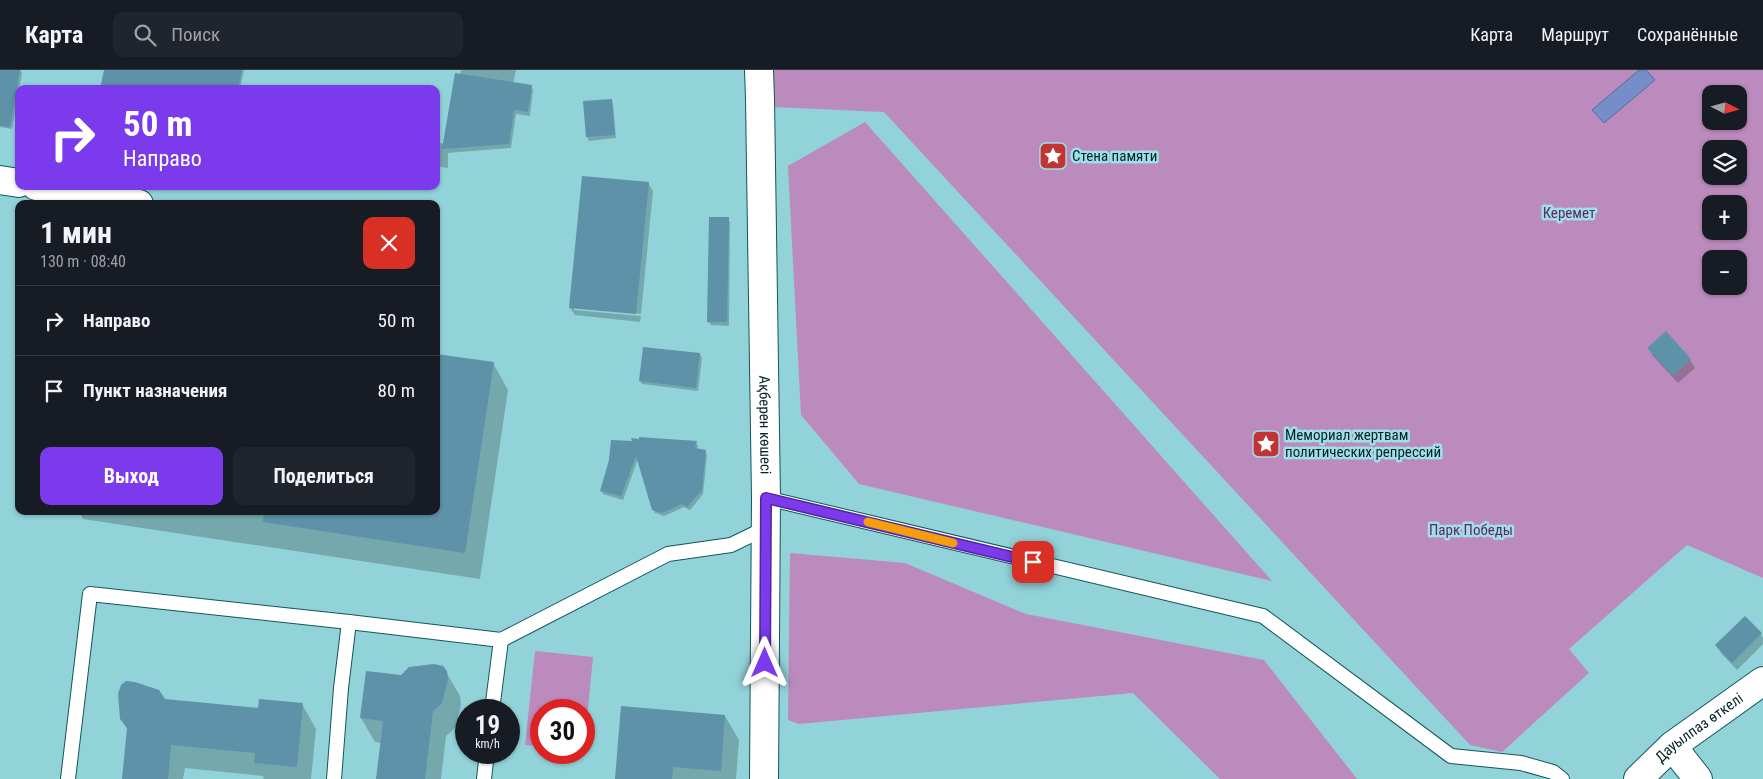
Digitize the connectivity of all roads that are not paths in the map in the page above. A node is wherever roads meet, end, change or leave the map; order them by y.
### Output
1 (758, 70) edge
2 (0, 180) edge
3 (15, 182) edge
4 (59, 190) edge
5 (116, 200) edge
6 (766, 498) junction
7 (766, 528) junction
8 (349, 622) junction
9 (500, 640) junction
10 (1763, 681) edge
11 (493, 699) edge
12 (1672, 746) junction
13 (486, 764) edge
14 (68, 779) edge
15 (334, 779) edge
16 (484, 779) edge
17 (764, 779) edge
18 (1562, 779) edge
19 (1638, 779) edge
20 (1698, 779) edge

1 - 6 street, Ақберен көшесі
2 - 3 street
4 - 5 street
6 - 7 street, Ақберен көшесі
6 - 18 lane
7 - 9 lane
7 - 17 street, Ақберен көшесі
8 - 9 lane
8 - 14 lane
8 - 15 lane
9 - 11 lane
10 - 12 street, Дауылпаз өткелі
12 - 19 street, Дауылпаз өткелі
12 - 20 street
13 - 16 lane

